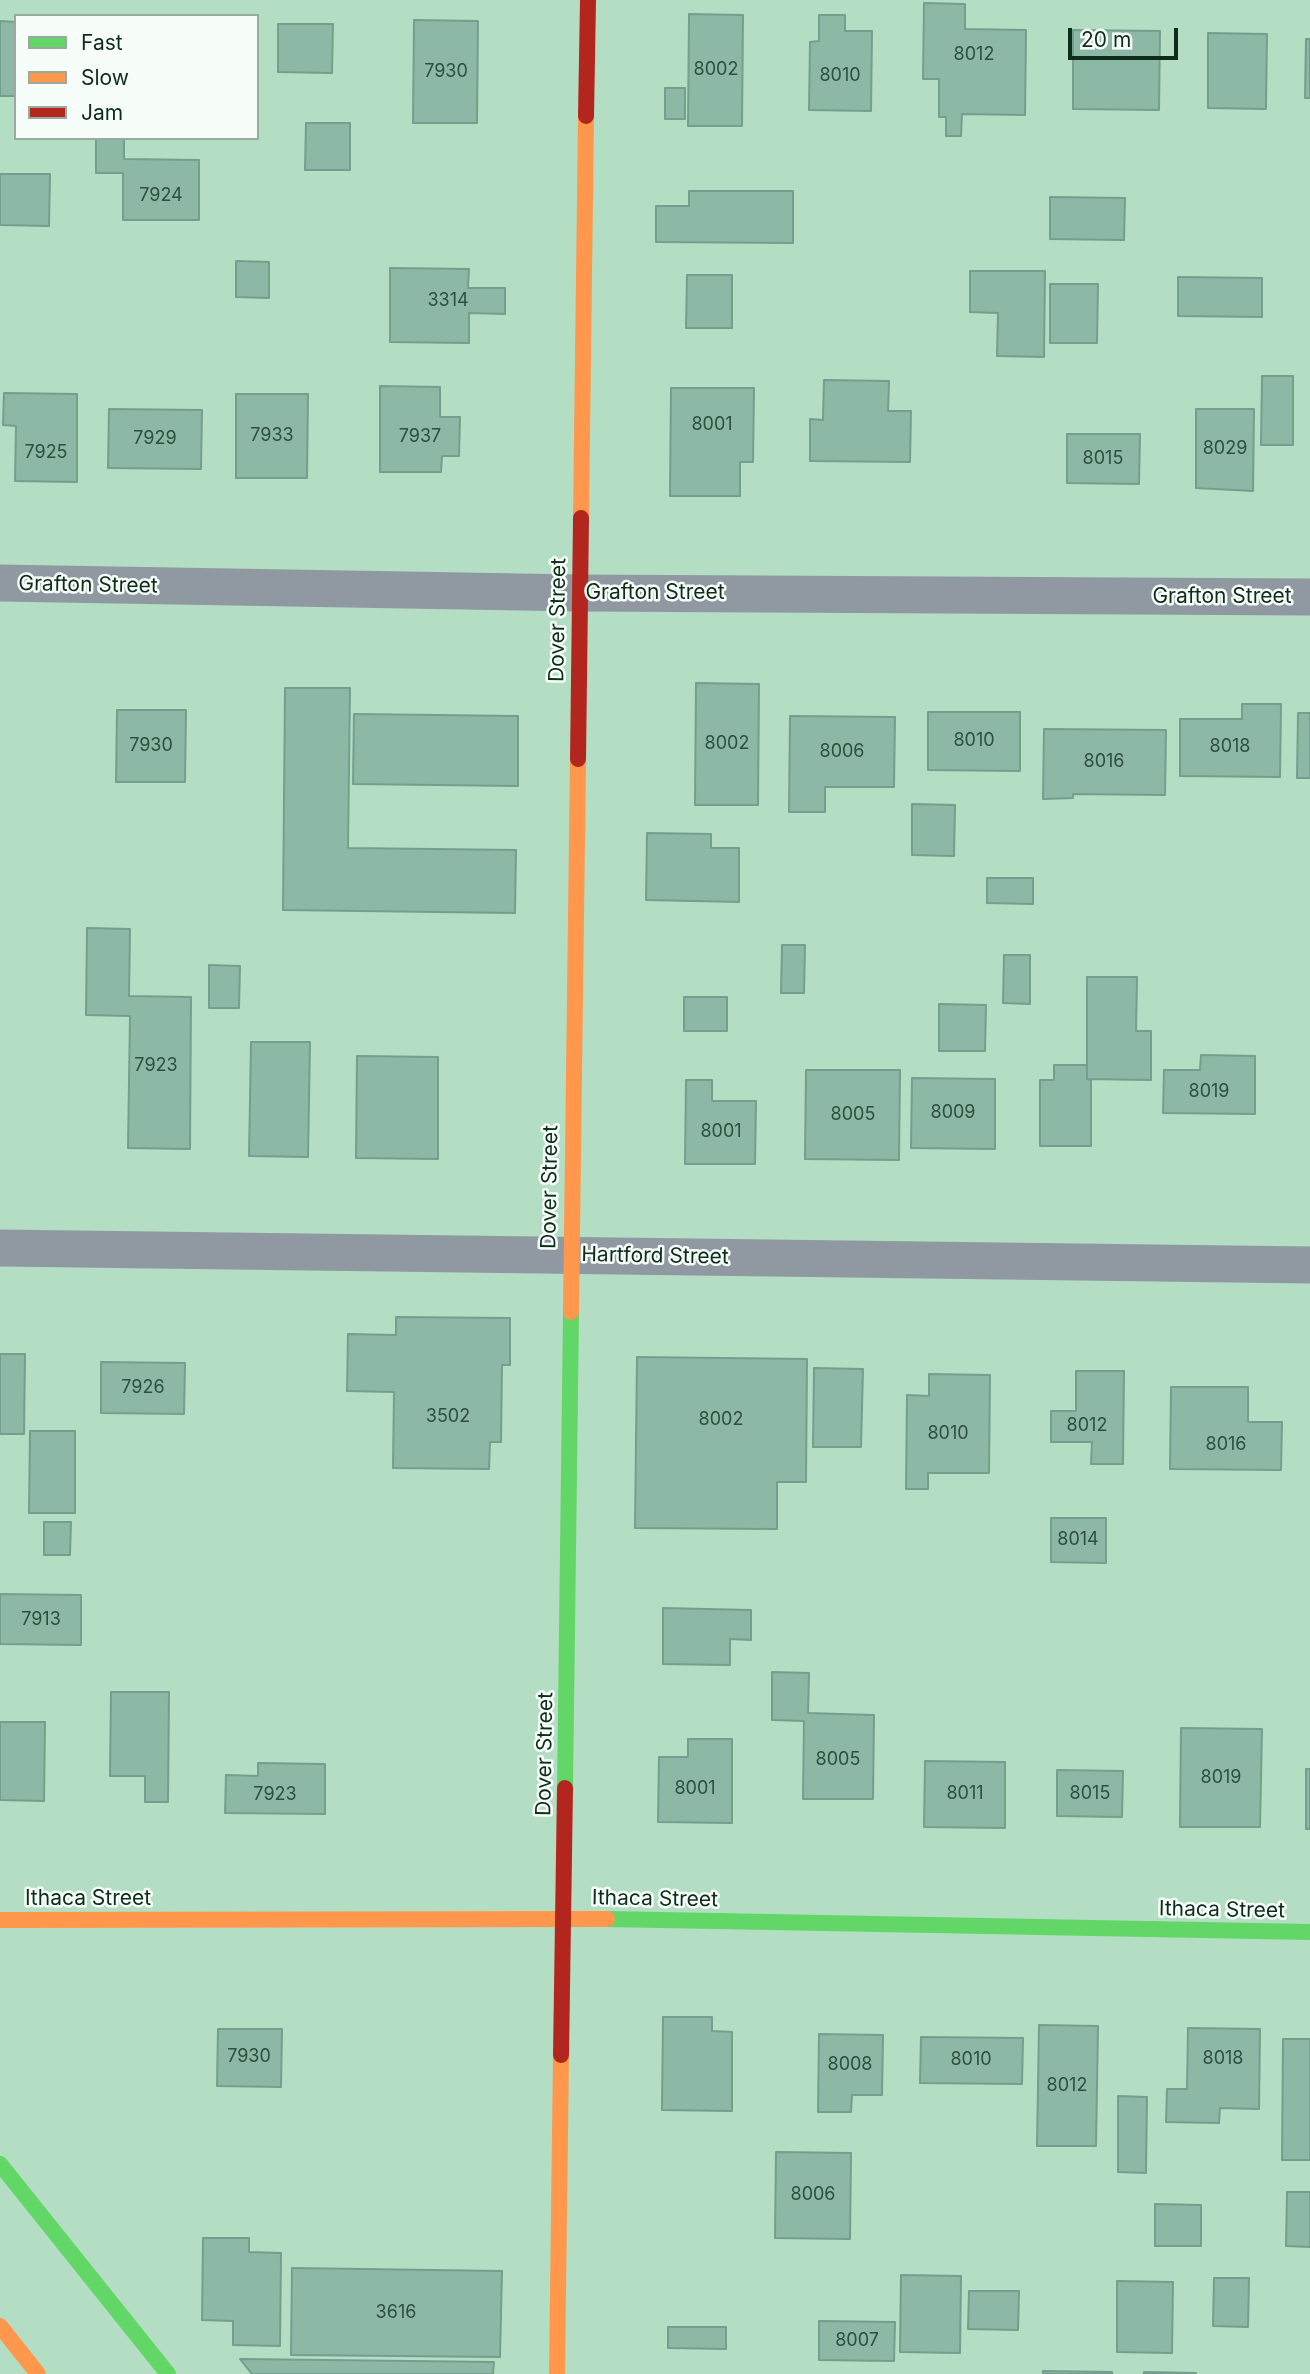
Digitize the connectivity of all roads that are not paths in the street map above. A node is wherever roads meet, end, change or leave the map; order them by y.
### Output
1 (588, 0) edge
2 (0, 583) edge
3 (579, 593) junction
4 (1310, 597) edge
5 (0, 1248) edge
6 (570, 1255) junction
7 (1310, 1265) edge
8 (564, 1918) junction
9 (0, 1920) edge
10 (1310, 1932) edge
11 (0, 2164) edge
12 (0, 2326) edge
13 (38, 2374) edge
14 (168, 2374) edge
15 (557, 2374) edge

1 - 3 main road, Dover Street
2 - 3 street, Grafton Street
3 - 4 street, Grafton Street
3 - 6 main road, Dover Street
5 - 6 street, Hartford Street
6 - 7 street, Hartford Street
6 - 8 main road, Dover Street
8 - 9 main road, Ithaca Street
8 - 10 main road, Ithaca Street
8 - 15 main road, Dover Street
11 - 14 main road
12 - 13 main road

